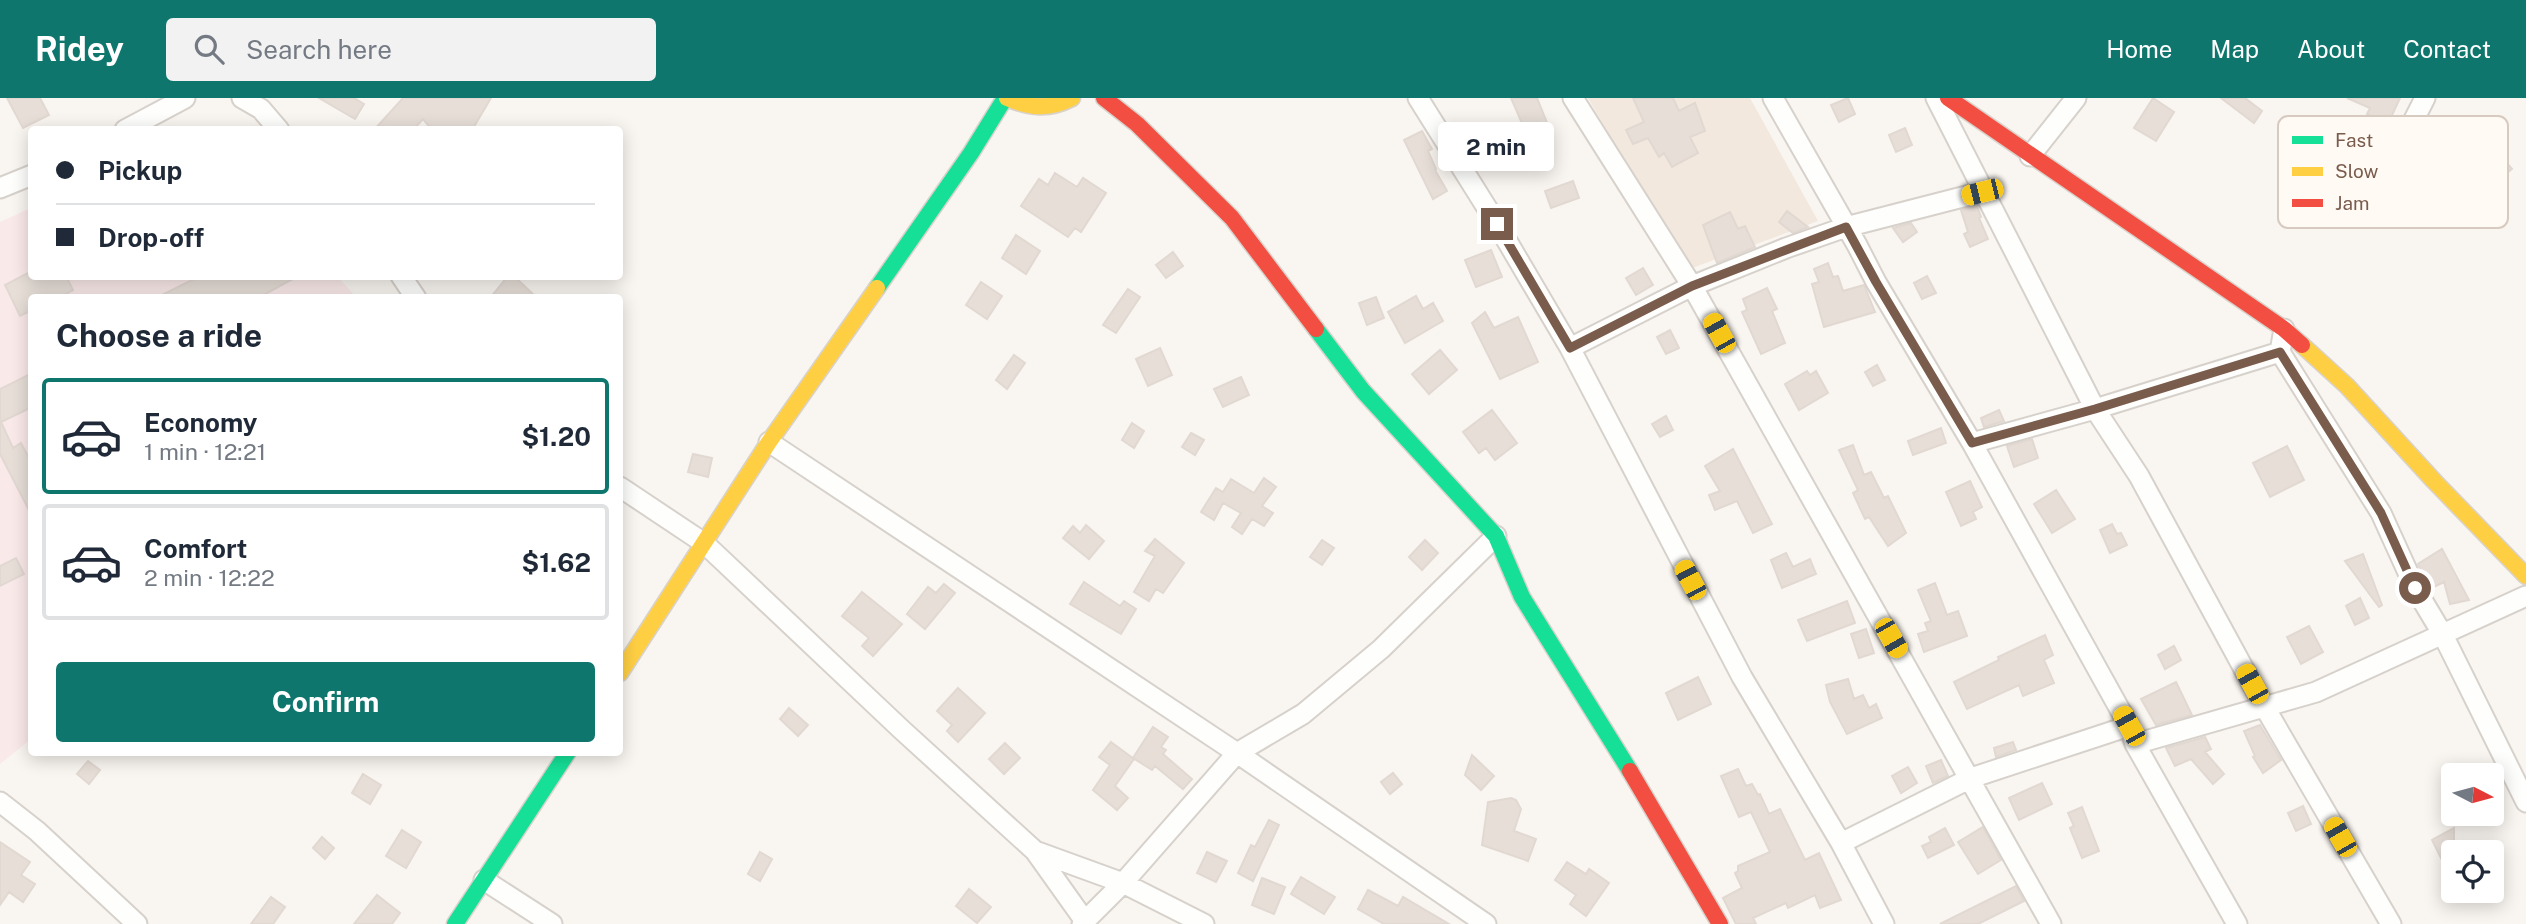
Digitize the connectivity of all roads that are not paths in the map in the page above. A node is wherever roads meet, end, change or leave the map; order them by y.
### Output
1 (186, 98) edge
2 (242, 98) edge
3 (1006, 98) edge
4 (1072, 98) edge
5 (1104, 98) edge
6 (1418, 98) edge
7 (1573, 98) edge
8 (1773, 98) edge
9 (1936, 98) edge
10 (1948, 98) edge
11 (2076, 98) edge
12 (2425, 98) edge
13 (2416, 116) edge
14 (133, 126) edge
15 (276, 126) edge
16 (2030, 156) junction
17 (28, 177) edge
18 (0, 188) edge
19 (1982, 192) junction
20 (1846, 227) junction
21 (1692, 286) junction
22 (2284, 328) junction
23 (1570, 348) junction
24 (2280, 352) junction
25 (2095, 409) junction
26 (769, 442) junction
27 (1972, 443) junction
28 (623, 489) edge
29 (1496, 536) junction
30 (704, 543) junction
31 (2526, 576) edge
32 (2526, 596) edge
33 (2443, 635) junction
34 (623, 668) edge
35 (2264, 706) junction
36 (2132, 735) junction
37 (1237, 754) junction
38 (565, 756) edge
39 (1971, 778) junction
40 (0, 802) edge
41 (2526, 802) edge
42 (1841, 843) junction
43 (1035, 851) junction
44 (484, 880) junction
45 (1123, 883) junction
46 (1085, 923) edge
47 (137, 924) edge
48 (455, 924) edge
49 (552, 924) edge
50 (1204, 924) edge
51 (1486, 924) edge
52 (1720, 924) edge
53 (1884, 924) edge
54 (2051, 924) edge
55 (2236, 924) edge
56 (2391, 924) edge

1 - 14 street
2 - 15 street
3 - 4 street
3 - 26 street
5 - 29 street
6 - 23 street
7 - 21 street
8 - 20 street
9 - 19 street
10 - 16 street
11 - 16 street
12 - 13 street
16 - 22 street
17 - 18 street
19 - 20 street
19 - 25 street
20 - 21 street
20 - 27 street
21 - 23 street
21 - 39 street
22 - 24 street
22 - 31 street
23 - 42 street
24 - 25 street
24 - 33 street
25 - 27 street
25 - 35 street
26 - 30 street
26 - 37 street
27 - 36 street
28 - 30 street
29 - 37 street
29 - 52 street
30 - 34 street
30 - 43 street
32 - 33 street
33 - 35 street
33 - 41 street
35 - 36 street
35 - 56 street
36 - 39 street
36 - 55 street
37 - 45 street
37 - 51 street
38 - 44 street
39 - 42 street
39 - 54 street
40 - 47 street
42 - 53 street
43 - 45 street
43 - 46 street
44 - 48 street
44 - 49 street
45 - 46 street
45 - 50 street

